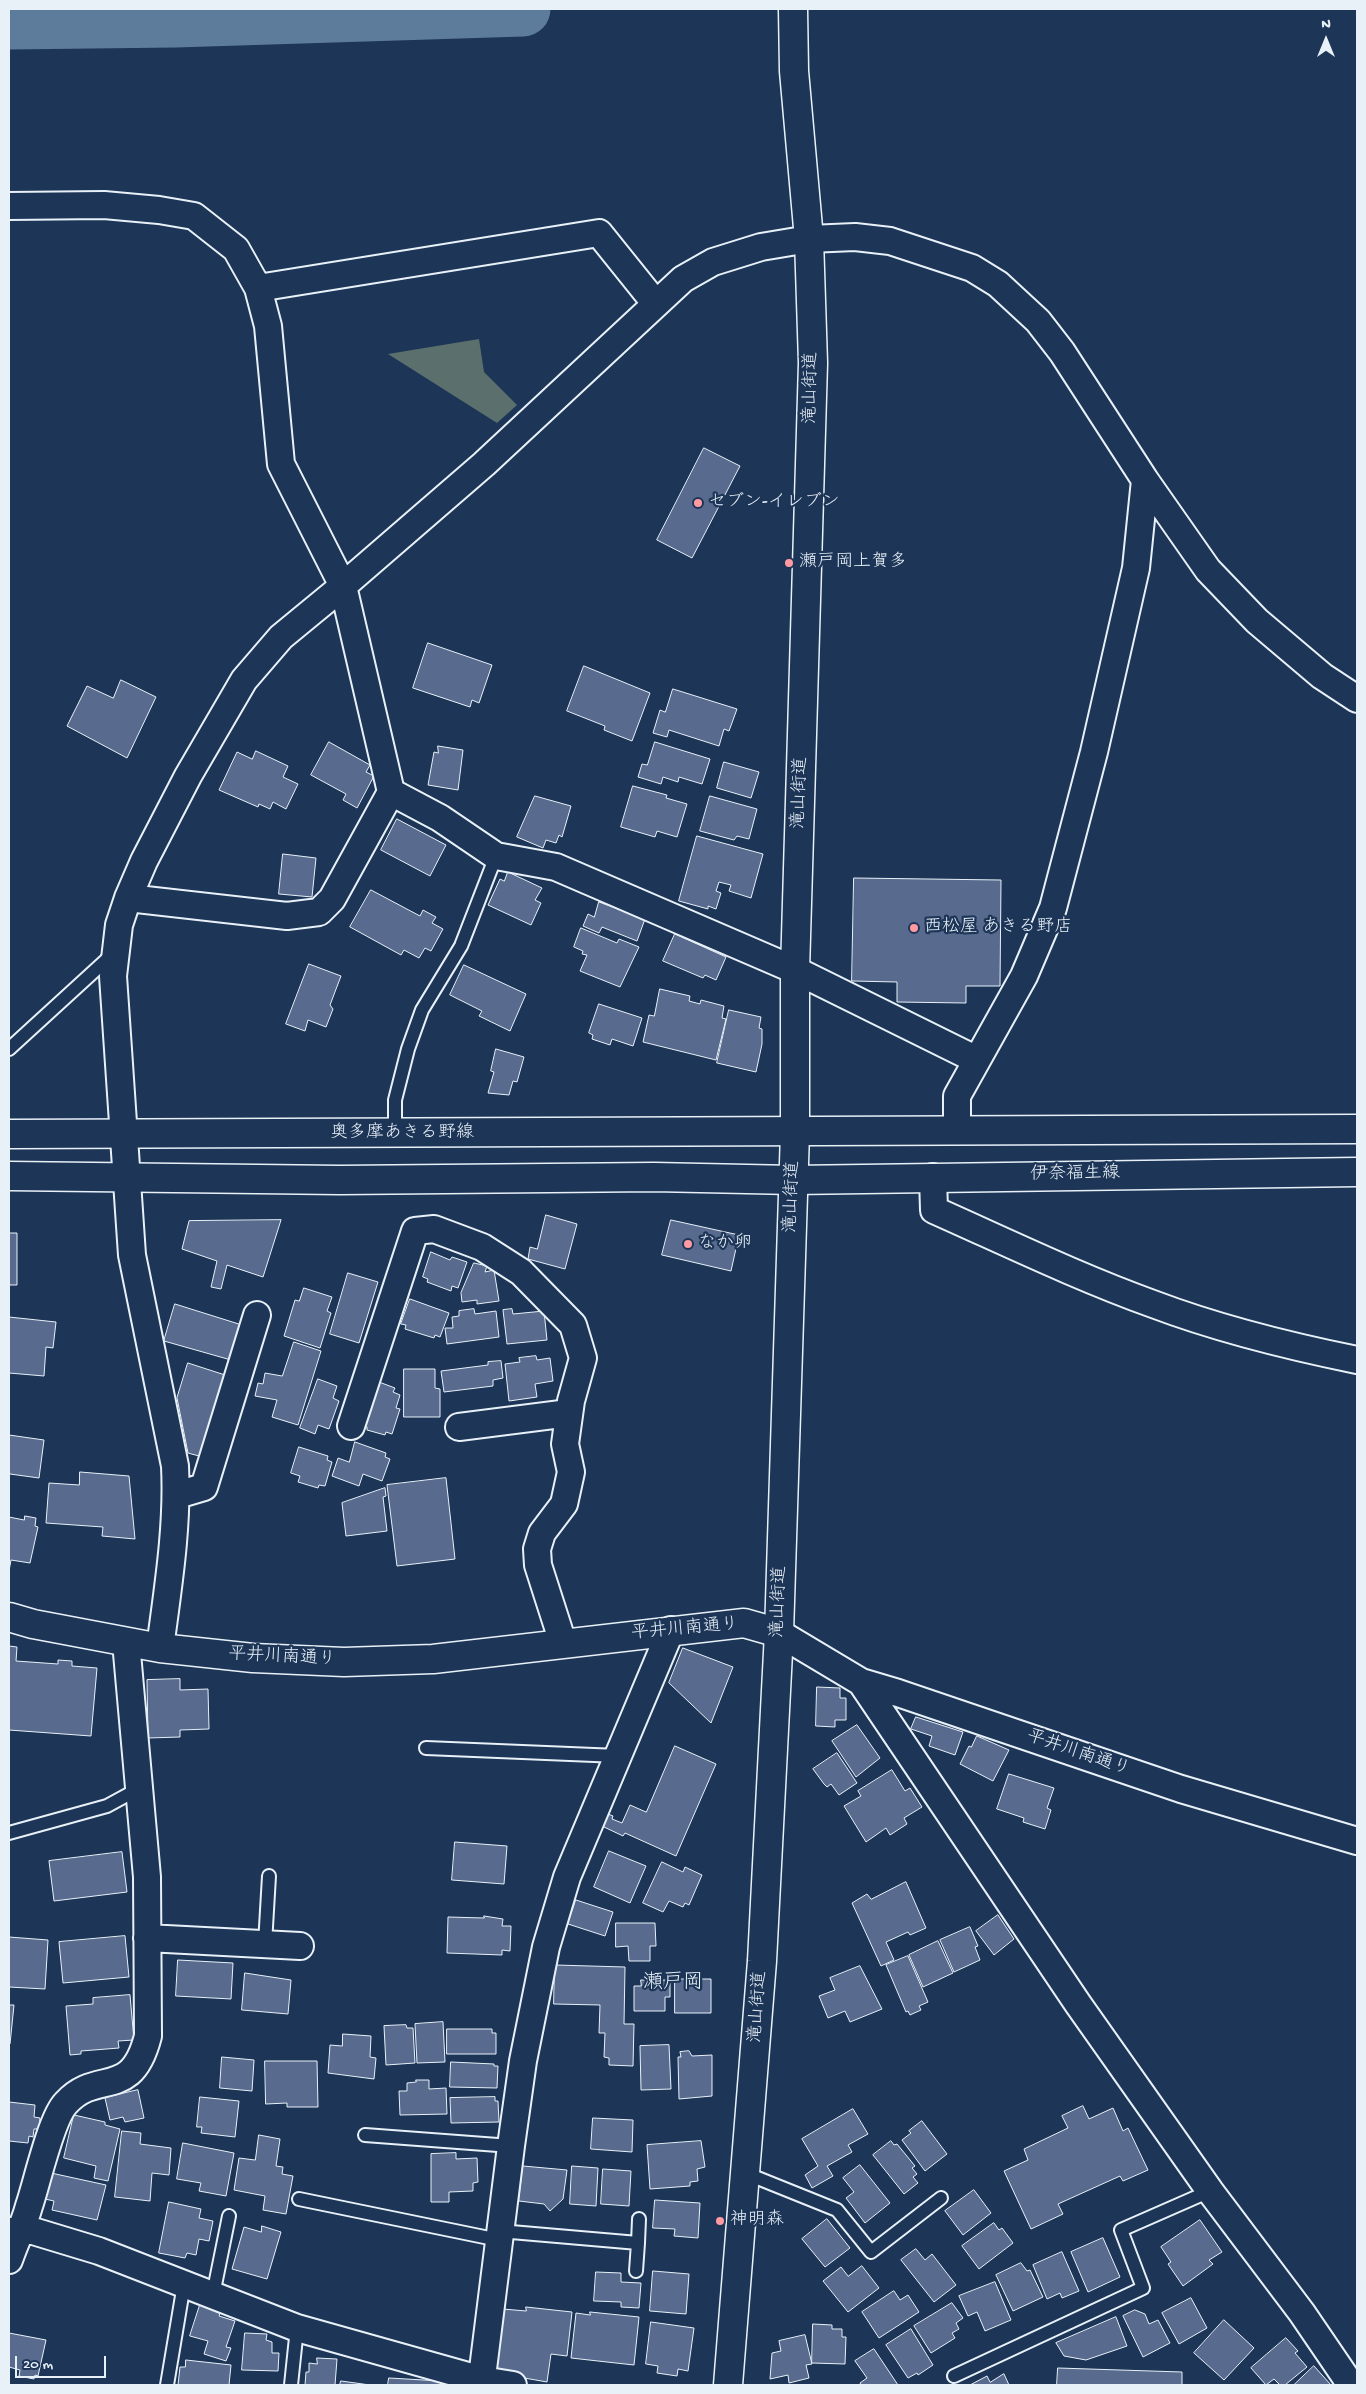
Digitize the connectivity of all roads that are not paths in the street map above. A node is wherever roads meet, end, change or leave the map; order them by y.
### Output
1 (793, 9) edge
2 (9, 206) edge
3 (810, 238) junction
4 (258, 288) junction
5 (656, 304) junction
6 (1145, 480) junction
7 (343, 586) junction
8 (1357, 699) edge
9 (391, 792) junction
10 (496, 856) junction
11 (128, 898) junction
12 (114, 953) junction
13 (795, 970) junction
14 (9, 1049) edge
15 (977, 1060) junction
16 (1357, 1129) edge
17 (957, 1130) junction
18 (795, 1132) junction
19 (9, 1134) edge
20 (123, 1134) junction
21 (395, 1134) junction
22 (1357, 1172) edge
23 (9, 1176) edge
24 (127, 1177) junction
25 (933, 1177) junction
26 (793, 1180) junction
27 (257, 1315) dead end
28 (1357, 1360) edge
29 (569, 1413) junction
30 (350, 1426) dead end
31 (459, 1427) dead end
32 (177, 1495) junction
33 (9, 1617) edge
34 (671, 1630) junction
35 (779, 1634) junction
36 (126, 1642) junction
37 (562, 1642) junction
38 (160, 1648) junction
39 (861, 1682) junction
40 (426, 1748) dead end
41 (618, 1756) junction
42 (140, 1788) junction
43 (9, 1833) edge
44 (1357, 1841) edge
45 (269, 1876) dead end
46 (147, 1938) junction
47 (266, 1944) junction
48 (300, 1946) dead end
49 (365, 2135) dead end
50 (511, 2146) junction
51 (745, 2173) junction
52 (1210, 2191) junction
53 (940, 2198) dead end
54 (299, 2199) dead end
55 (229, 2216) dead end
56 (639, 2219) dead end
57 (14, 2231) edge
58 (499, 2240) junction
59 (638, 2243) junction
60 (9, 2260) edge
61 (636, 2272) dead end
62 (184, 2284) junction
63 (213, 2295) junction
64 (297, 2328) junction
65 (954, 2376) dead end
66 (481, 2383) edge
67 (167, 2385) edge
68 (291, 2385) edge
69 (513, 2385) edge
70 (728, 2385) edge
71 (1350, 2385) edge

1 - 3 main road, 滝山街道
2 - 4 street
3 - 5 street
3 - 6 street
3 - 13 main road, 滝山街道
4 - 5 street
4 - 7 street
5 - 7 street
6 - 8 street
6 - 15 street
7 - 9 street
7 - 11 street
9 - 10 street
9 - 11 street
10 - 13 street
10 - 21 lane
11 - 12 street
12 - 14 lane
12 - 20 street
13 - 15 street
13 - 18 main road, 滝山街道
15 - 17 street
16 - 17 main road
17 - 18 main road
18 - 21 main road, 奥多摩あきる野線
18 - 26 main road, 滝山街道
19 - 20 main road, 奥多摩あきる野線
20 - 21 main road, 奥多摩あきる野線
20 - 24 street
22 - 25 main road, 伊奈福生線
23 - 24 main road
24 - 26 main road
24 - 32 street
25 - 26 main road, 伊奈福生線
25 - 28 street
26 - 35 main road, 滝山街道
27 - 32 street
29 - 30 street
29 - 31 street
29 - 37 street
32 - 38 street
33 - 36 main road, 平井川南通り
34 - 35 main road, 平井川南通り
34 - 37 main road, 平井川南通り
34 - 41 street
35 - 39 street, 平井川南通り
35 - 51 main road, 滝山街道
36 - 38 main road, 平井川南通り
36 - 42 street
37 - 38 main road, 平井川南通り
39 - 44 street, 平井川南通り
39 - 52 street
40 - 41 lane
41 - 50 street
42 - 43 lane
42 - 46 street
45 - 47 lane
46 - 47 street
46 - 57 street
47 - 48 street
49 - 50 lane
50 - 58 street
51 - 53 lane
51 - 70 main road, 滝山街道
52 - 65 lane
52 - 71 street
54 - 58 lane
55 - 63 lane
56 - 59 lane
57 - 60 street
57 - 62 street
58 - 59 lane
58 - 66 street
59 - 61 lane
62 - 63 street
62 - 67 lane
63 - 64 street
64 - 66 street
64 - 68 lane
66 - 69 street

